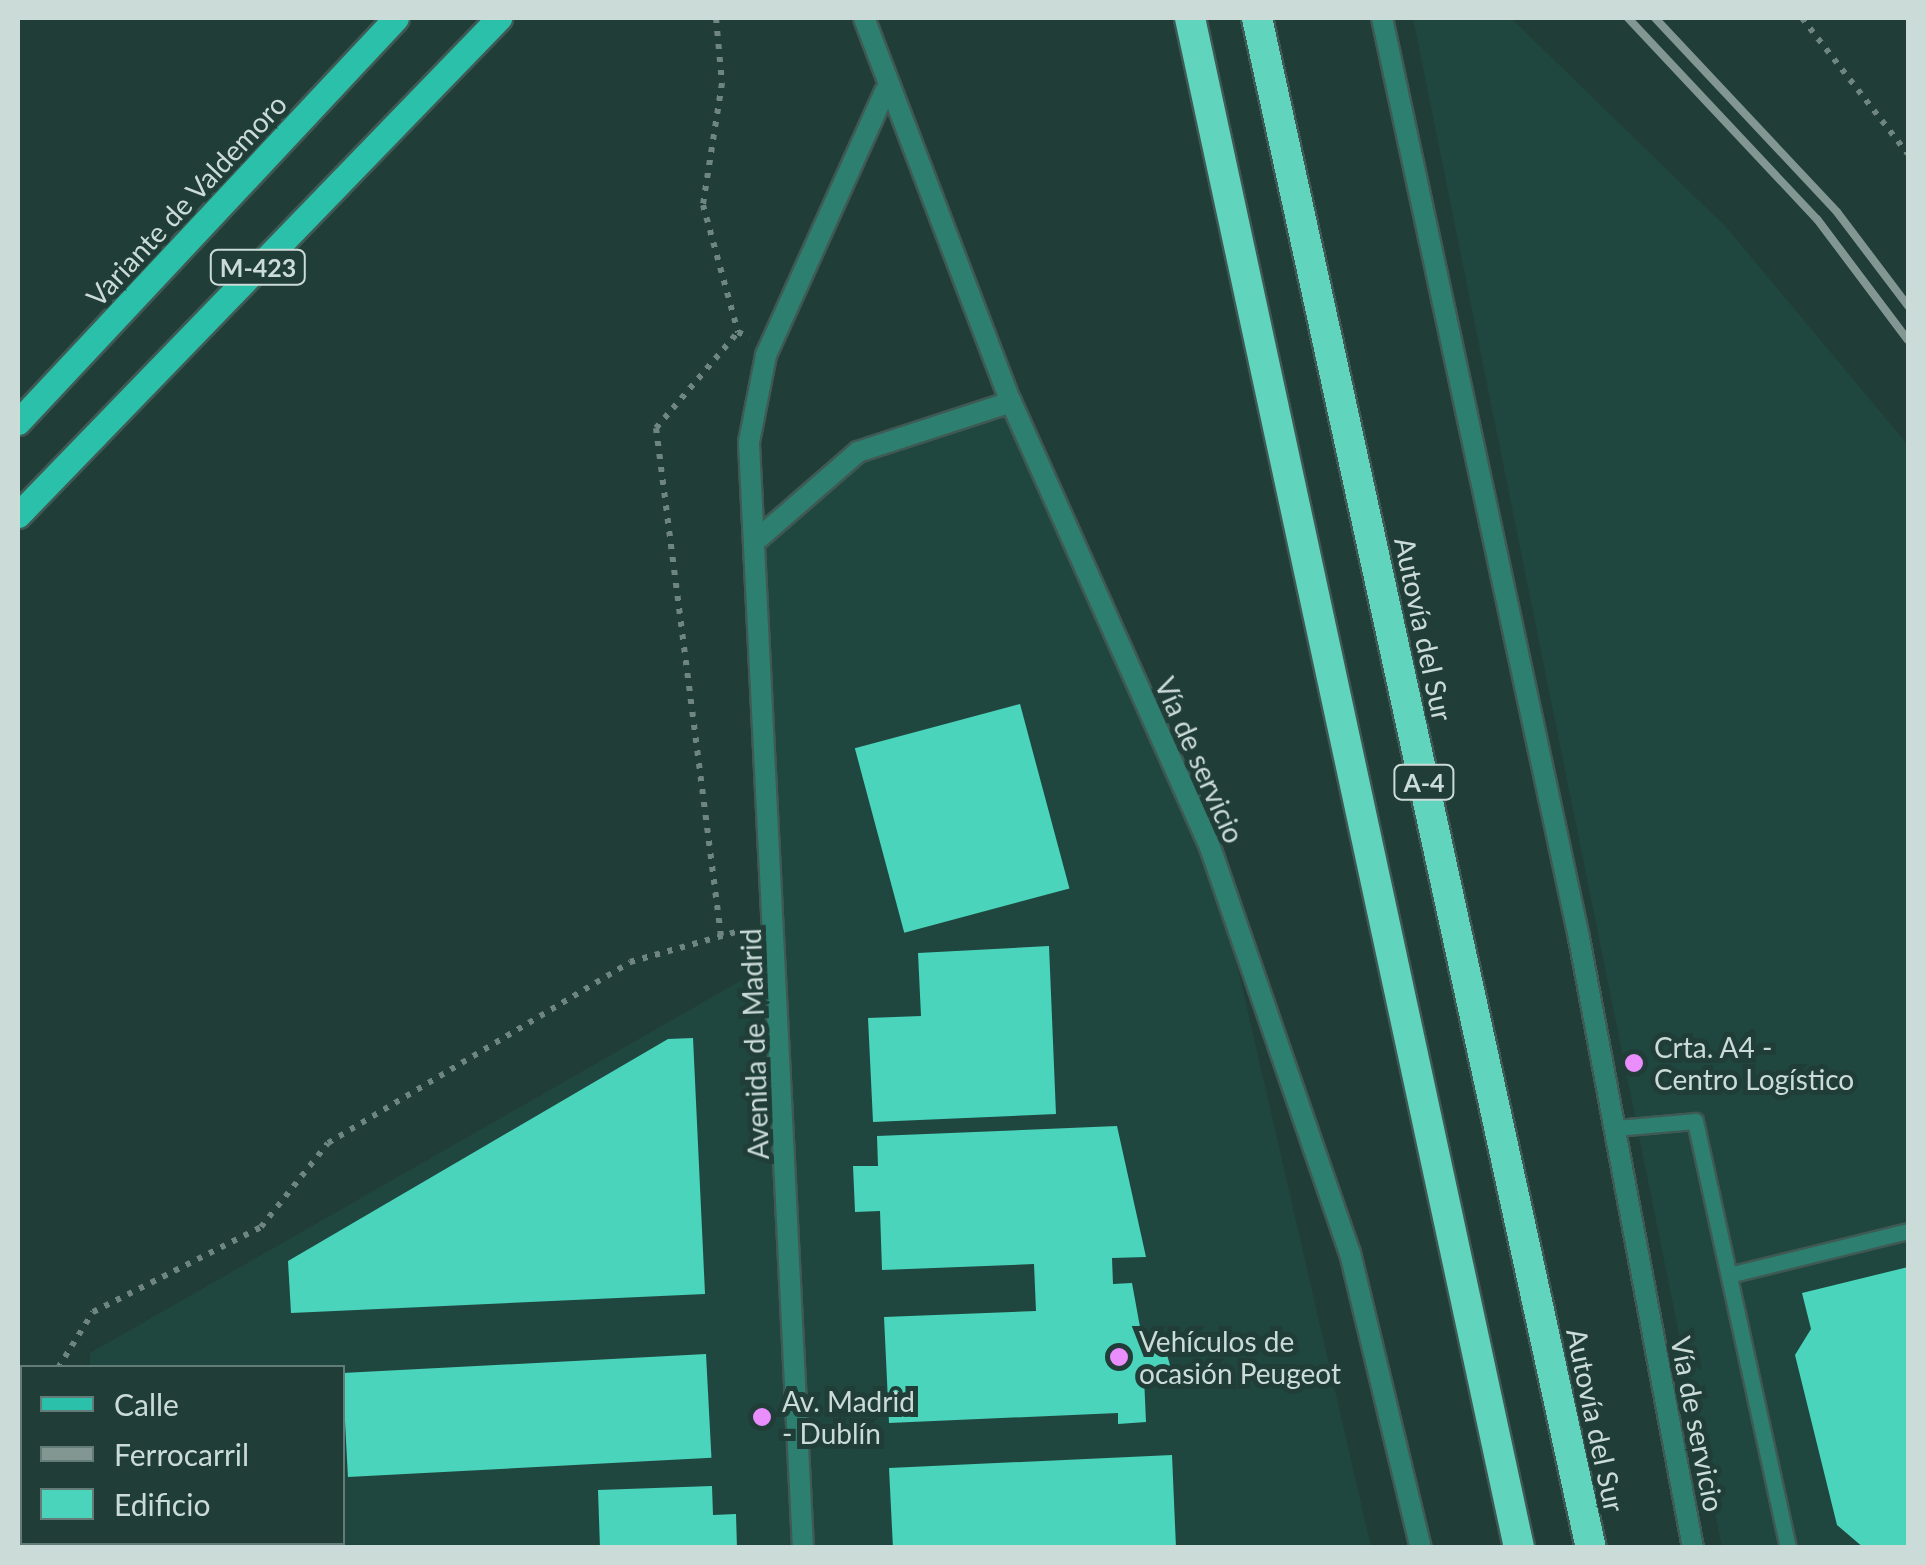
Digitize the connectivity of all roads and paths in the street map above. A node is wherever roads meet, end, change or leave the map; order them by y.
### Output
1 (396, 18) edge
2 (498, 18) edge
3 (716, 18) edge
4 (864, 18) edge
5 (1190, 18) edge
6 (1257, 18) edge
7 (1382, 18) edge
8 (1802, 18) edge
9 (885, 92) junction
10 (1908, 154) edge
11 (738, 332) junction
12 (769, 347) junction
13 (1011, 402) junction
14 (18, 422) edge
15 (18, 515) edge
16 (760, 538) junction
17 (776, 921) junction
18 (720, 936) junction
19 (1615, 1128) junction
20 (1908, 1231) edge
21 (1729, 1276) junction
22 (60, 1365) edge
23 (803, 1548) edge
24 (1420, 1548) edge
25 (1519, 1548) edge
26 (1590, 1548) edge
27 (1692, 1548) edge
28 (1788, 1548) edge

1 - 14 main road, Variante de Valdemoro / M-423
2 - 15 main road, M-423
3 - 11 path
4 - 9 street, Vía de servicio
5 - 25 highway, A-4
6 - 26 highway, Autovía del Sur / A-4
7 - 19 street, Vía de servicio
8 - 10 path
9 - 12 street, Avenida de Madrid
9 - 13 street, Vía de servicio
11 - 12 path
11 - 18 path
12 - 16 street, Avenida de Madrid
13 - 16 street
13 - 24 street, Vía de servicio
16 - 17 street, Avenida de Madrid
17 - 18 path
17 - 23 street, Avenida de Madrid
18 - 22 path
19 - 21 lane
19 - 27 street, Vía de servicio
20 - 21 lane
21 - 28 lane

